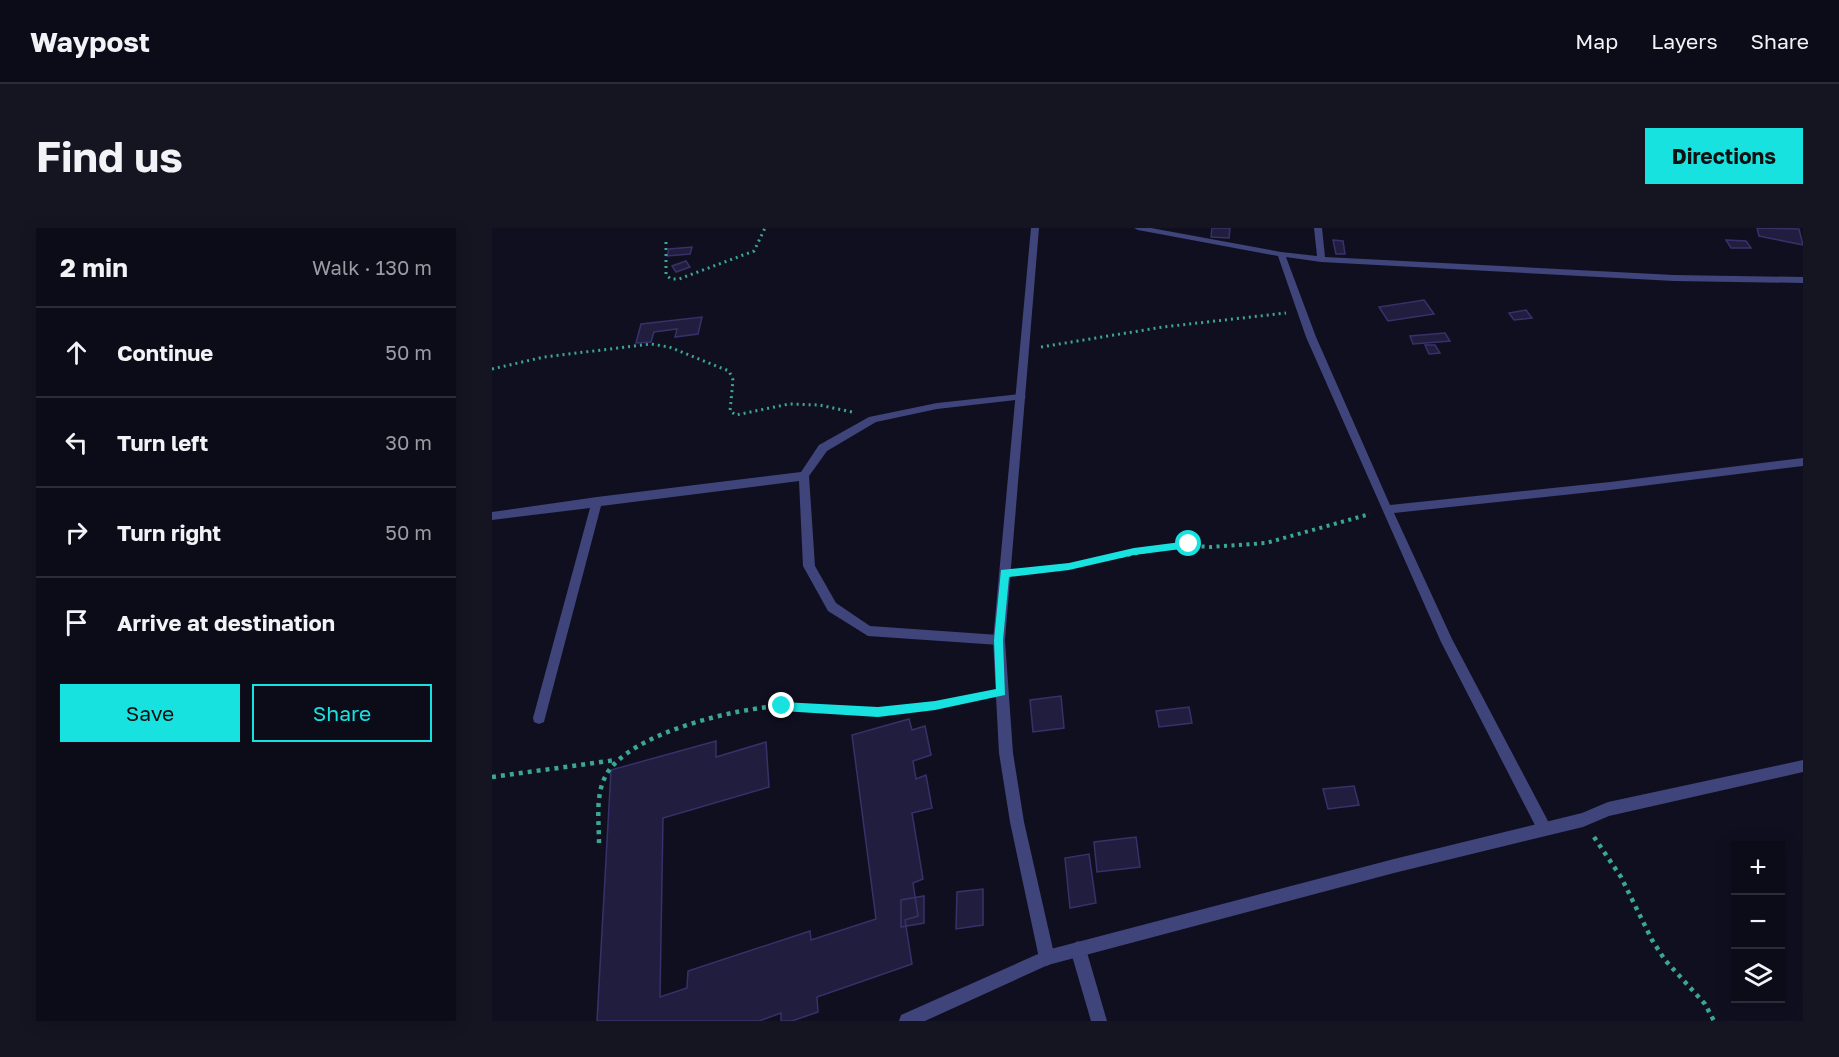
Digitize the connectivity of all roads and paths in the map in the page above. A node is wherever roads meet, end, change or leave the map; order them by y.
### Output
1 (765, 228) edge
2 (1035, 228) edge
3 (1138, 228) edge
4 (1318, 228) edge
5 (666, 242) dead end
6 (1281, 254) junction
7 (1321, 259) junction
8 (1803, 280) edge
9 (1302, 311) junction
10 (1025, 350) junction
11 (492, 369) edge
12 (1021, 398) junction
13 (873, 419) junction
14 (1803, 462) edge
15 (804, 476) junction
16 (597, 501) junction
17 (1388, 509) junction
18 (492, 516) edge
19 (1004, 573) junction
20 (999, 640) junction
21 (1002, 692) junction
22 (538, 718) dead end
23 (617, 760) junction
24 (1803, 766) edge
25 (492, 777) edge
26 (1583, 819) junction
27 (1544, 828) junction
28 (599, 843) dead end
29 (1078, 949) junction
30 (1047, 958) junction
31 (907, 1021) edge
32 (1099, 1021) edge
33 (1714, 1021) edge

1 - 5 path
2 - 10 street
3 - 6 street
4 - 7 street
6 - 7 street
6 - 9 street
7 - 8 street
9 - 10 path
9 - 17 street
10 - 12 street
11 - 13 path
12 - 13 street
12 - 19 street
13 - 15 street
14 - 17 street
15 - 16 street
15 - 20 street
16 - 18 street
16 - 22 street
17 - 19 path
17 - 27 street
19 - 20 street
20 - 21 street
21 - 23 path
21 - 30 street
23 - 25 path
23 - 28 path
24 - 26 street
26 - 27 street
26 - 33 path
27 - 29 street
29 - 30 street
29 - 32 street
30 - 31 street

